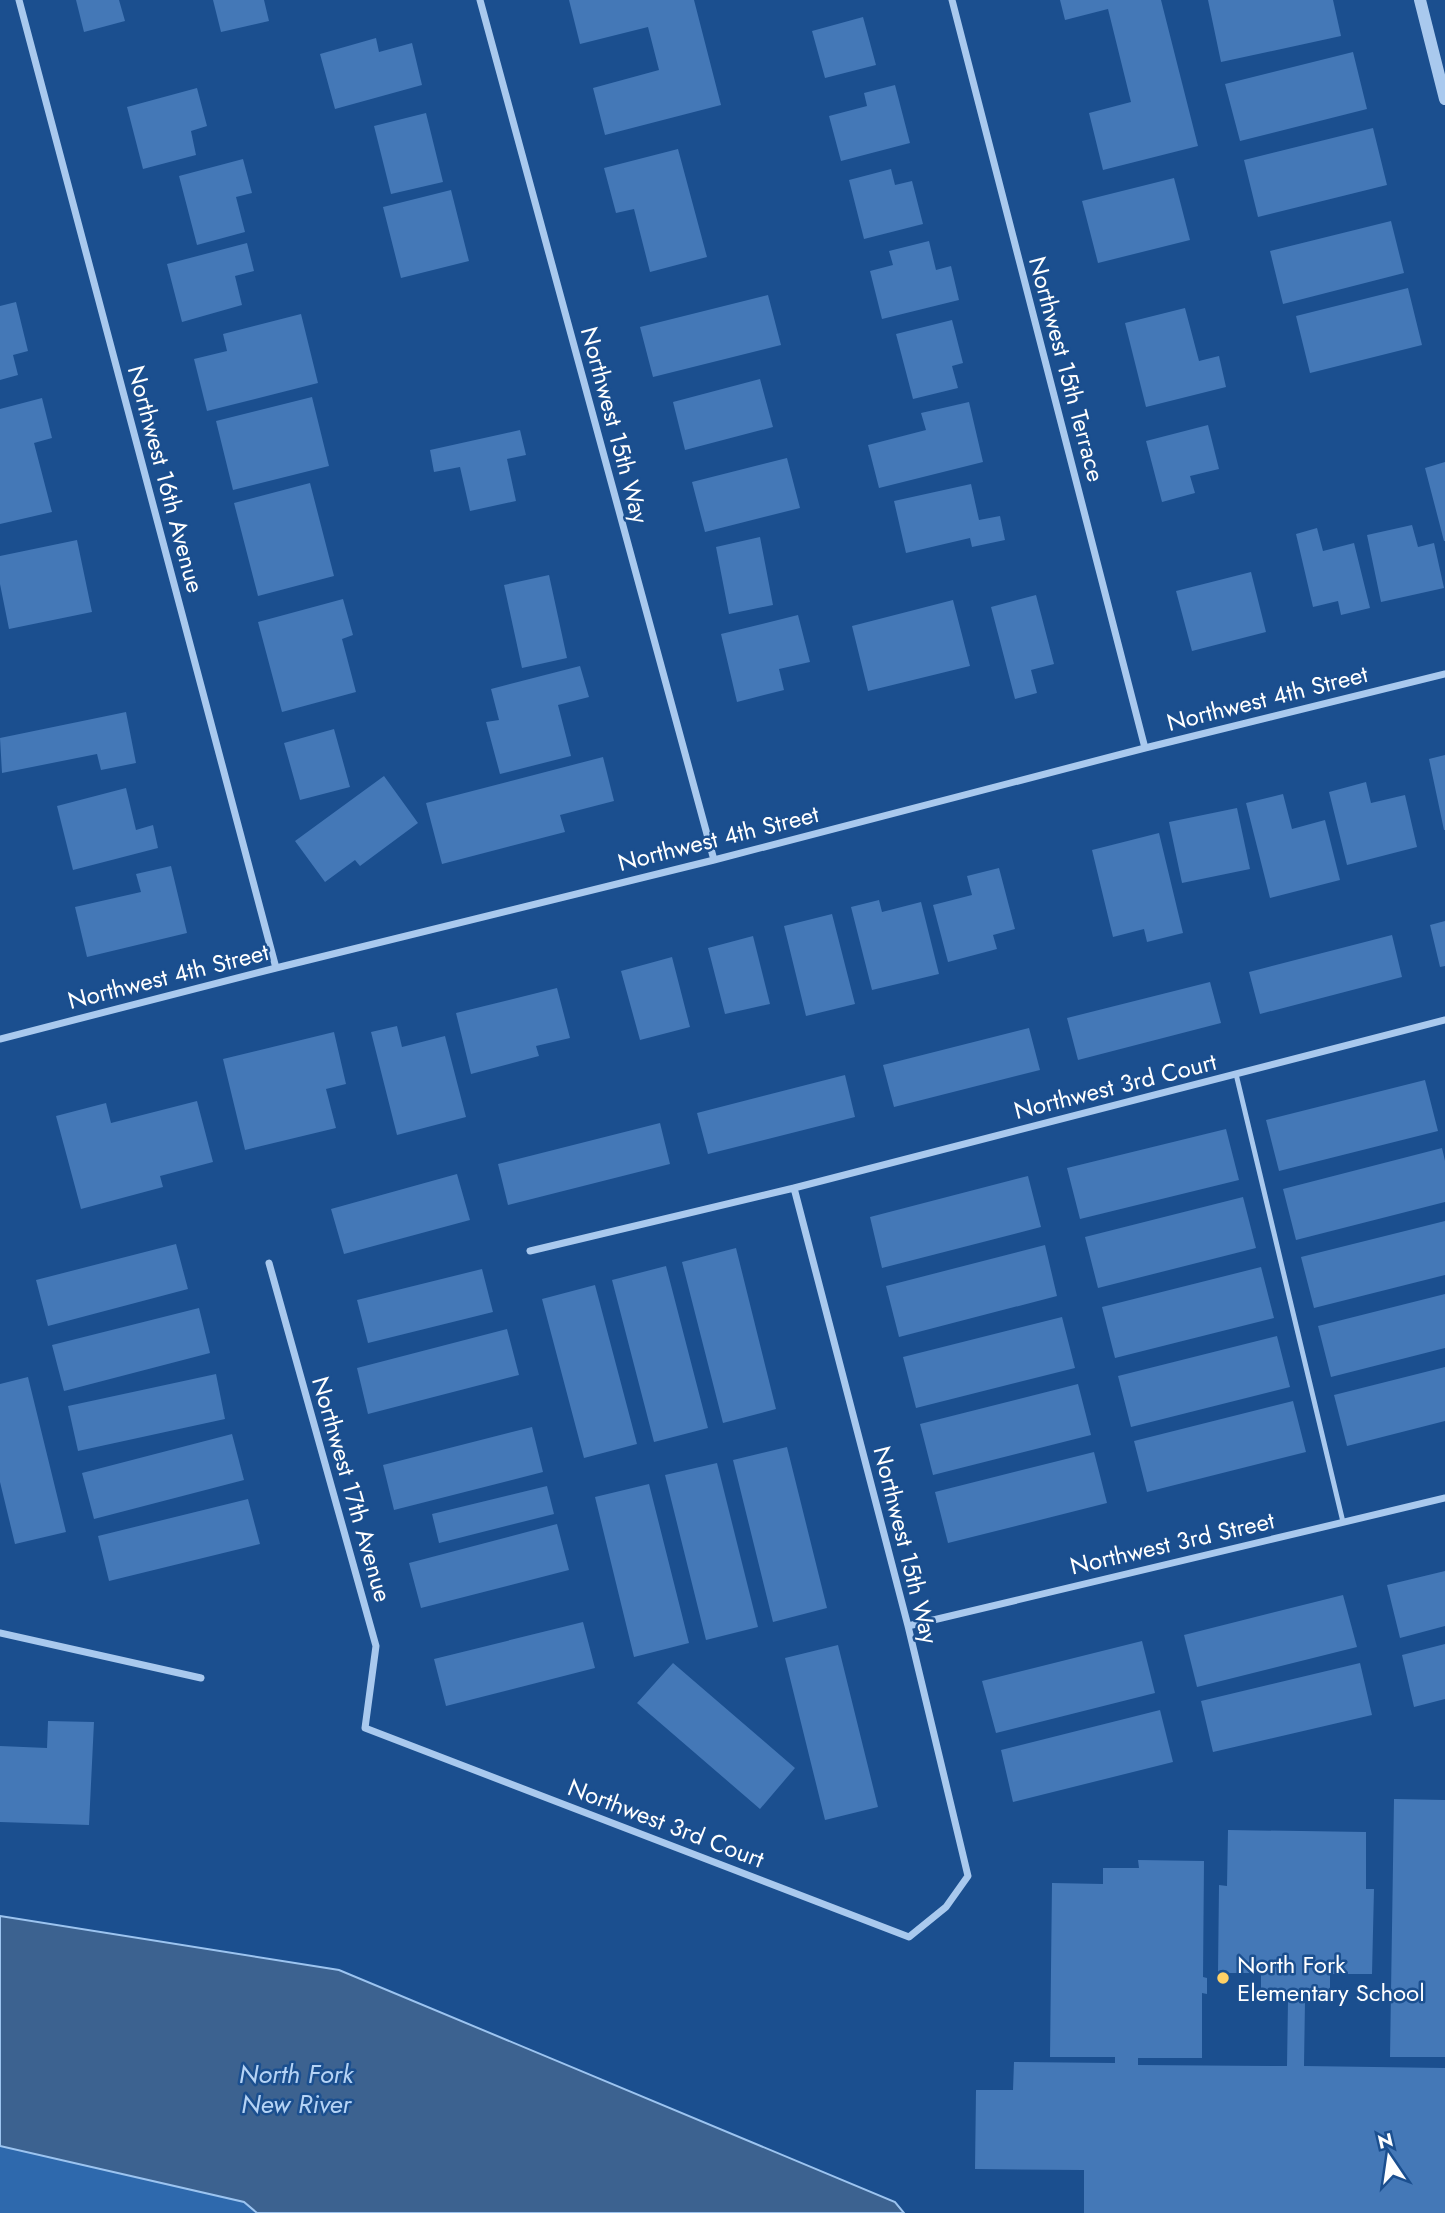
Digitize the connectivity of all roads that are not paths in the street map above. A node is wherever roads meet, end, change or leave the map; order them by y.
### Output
1 (19, 0) edge
2 (480, 0) edge
3 (952, 0) edge
4 (1420, 0) edge
5 (1445, 99) edge
6 (1445, 674) edge
7 (1145, 748) junction
8 (714, 860) junction
9 (276, 968) junction
10 (1445, 1020) edge
11 (0, 1039) edge
12 (1237, 1074) junction
13 (794, 1188) junction
14 (530, 1251) dead end
15 (269, 1263) dead end
16 (1445, 1498) edge
17 (1343, 1522) junction
18 (908, 1626) junction
19 (0, 1633) edge
20 (201, 1678) dead end
21 (365, 1728) joint
22 (946, 1906) joint

1 - 9 street, Northwest 16th Avenue
2 - 8 street, Northwest 15th Way
3 - 7 street, Northwest 15th Terrace
4 - 5 street
6 - 7 street, Northwest 4th Street
7 - 8 street, Northwest 4th Street
8 - 9 street, Northwest 4th Street
9 - 11 street, Northwest 4th Street
10 - 12 street, Northwest 3rd Court
12 - 13 street, Northwest 3rd Court
12 - 17 lane
13 - 14 street, Northwest 3rd Court
13 - 18 street, Northwest 15th Way
15 - 21 street, Northwest 17th Avenue
16 - 17 street, Northwest 3rd Street
17 - 18 street, Northwest 3rd Street
18 - 22 street, Northwest 15th Way
19 - 20 street
21 - 22 street, Northwest 3rd Court

